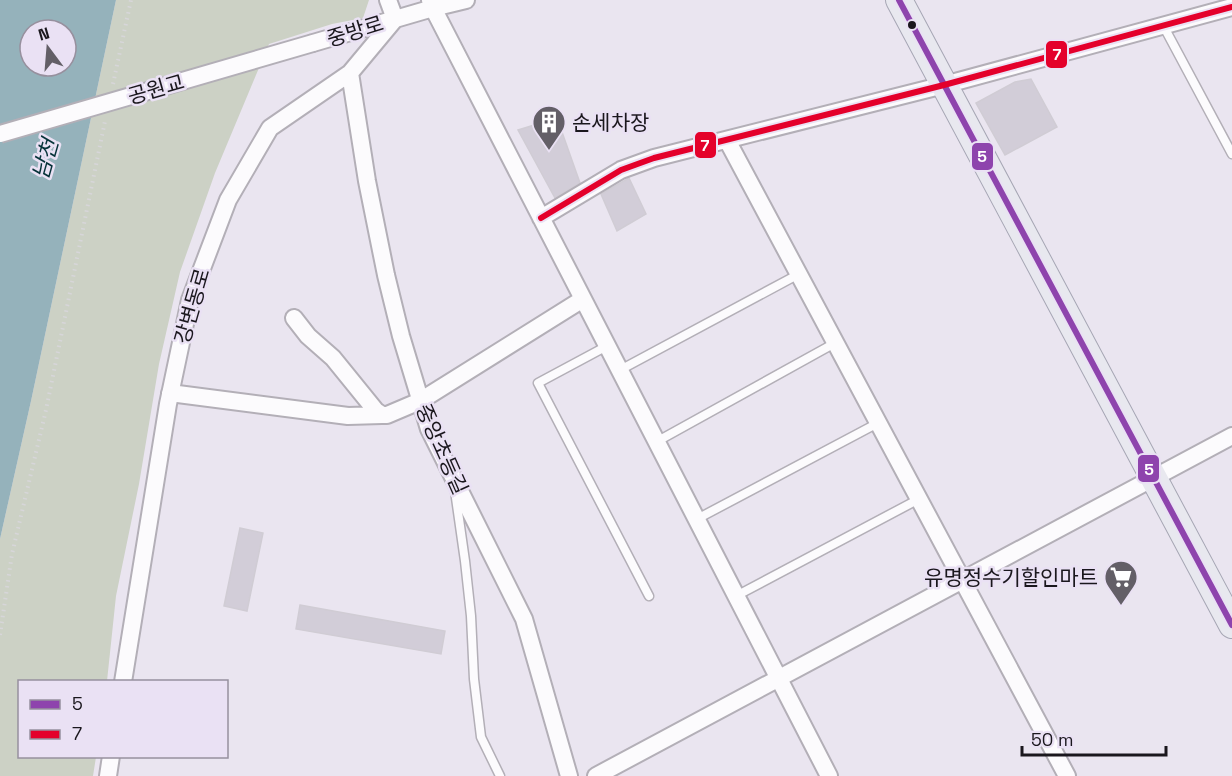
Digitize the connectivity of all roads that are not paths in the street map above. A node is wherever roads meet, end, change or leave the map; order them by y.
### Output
1 (388, 0) edge
2 (466, 0) edge
3 (898, 0) edge
4 (431, 4) edge
5 (1232, 7) edge
6 (395, 19) junction
7 (1164, 27) junction
8 (313, 43) joint
9 (350, 73) junction
10 (944, 86) junction
11 (0, 134) edge
12 (727, 140) junction
13 (1232, 154) edge
14 (542, 218) junction
15 (799, 274) junction
16 (583, 299) junction
17 (294, 318) dead end
18 (836, 343) junction
19 (607, 346) junction
20 (620, 370) junction
21 (170, 393) junction
22 (420, 401) junction
23 (382, 415) junction
24 (879, 423) junction
25 (1232, 436) edge
26 (656, 441) junction
27 (453, 478) junction
28 (1153, 478) junction
29 (919, 499) junction
30 (696, 519) junction
31 (963, 580) junction
32 (649, 596) dead end
33 (736, 596) junction
34 (1232, 626) edge
35 (778, 678) junction
36 (123, 680) edge
37 (111, 758) edge
38 (108, 776) edge
39 (500, 776) edge
40 (569, 776) edge
41 (596, 776) edge
42 (829, 776) edge
43 (1067, 776) edge

1 - 6 street
2 - 4 street, 중방로
3 - 10 main road
4 - 6 street, 중방로
4 - 14 street
5 - 7 street
6 - 8 street, 중방로
6 - 9 street, 강변동로
7 - 10 street
7 - 13 lane
8 - 11 street, 공원교, bridge
9 - 21 street, 강변동로
9 - 22 street, 중앙초등길
10 - 12 street
10 - 28 main road
12 - 14 street
12 - 15 street
14 - 16 street
15 - 18 street
15 - 20 lane
16 - 19 street
16 - 22 street
17 - 23 street
18 - 24 street
18 - 26 lane
19 - 20 street
19 - 32 lane
20 - 26 street
21 - 23 street
21 - 36 street, 강변동로
22 - 23 street
22 - 27 street, 중앙초등길
24 - 29 street
24 - 30 lane
25 - 28 street
26 - 30 street
27 - 39 lane
27 - 40 street, 중앙초등길
28 - 31 street
28 - 34 main road
29 - 31 street
29 - 33 lane
30 - 33 street
31 - 35 street
31 - 43 street
33 - 35 street
35 - 41 street
35 - 42 street
37 - 38 street

